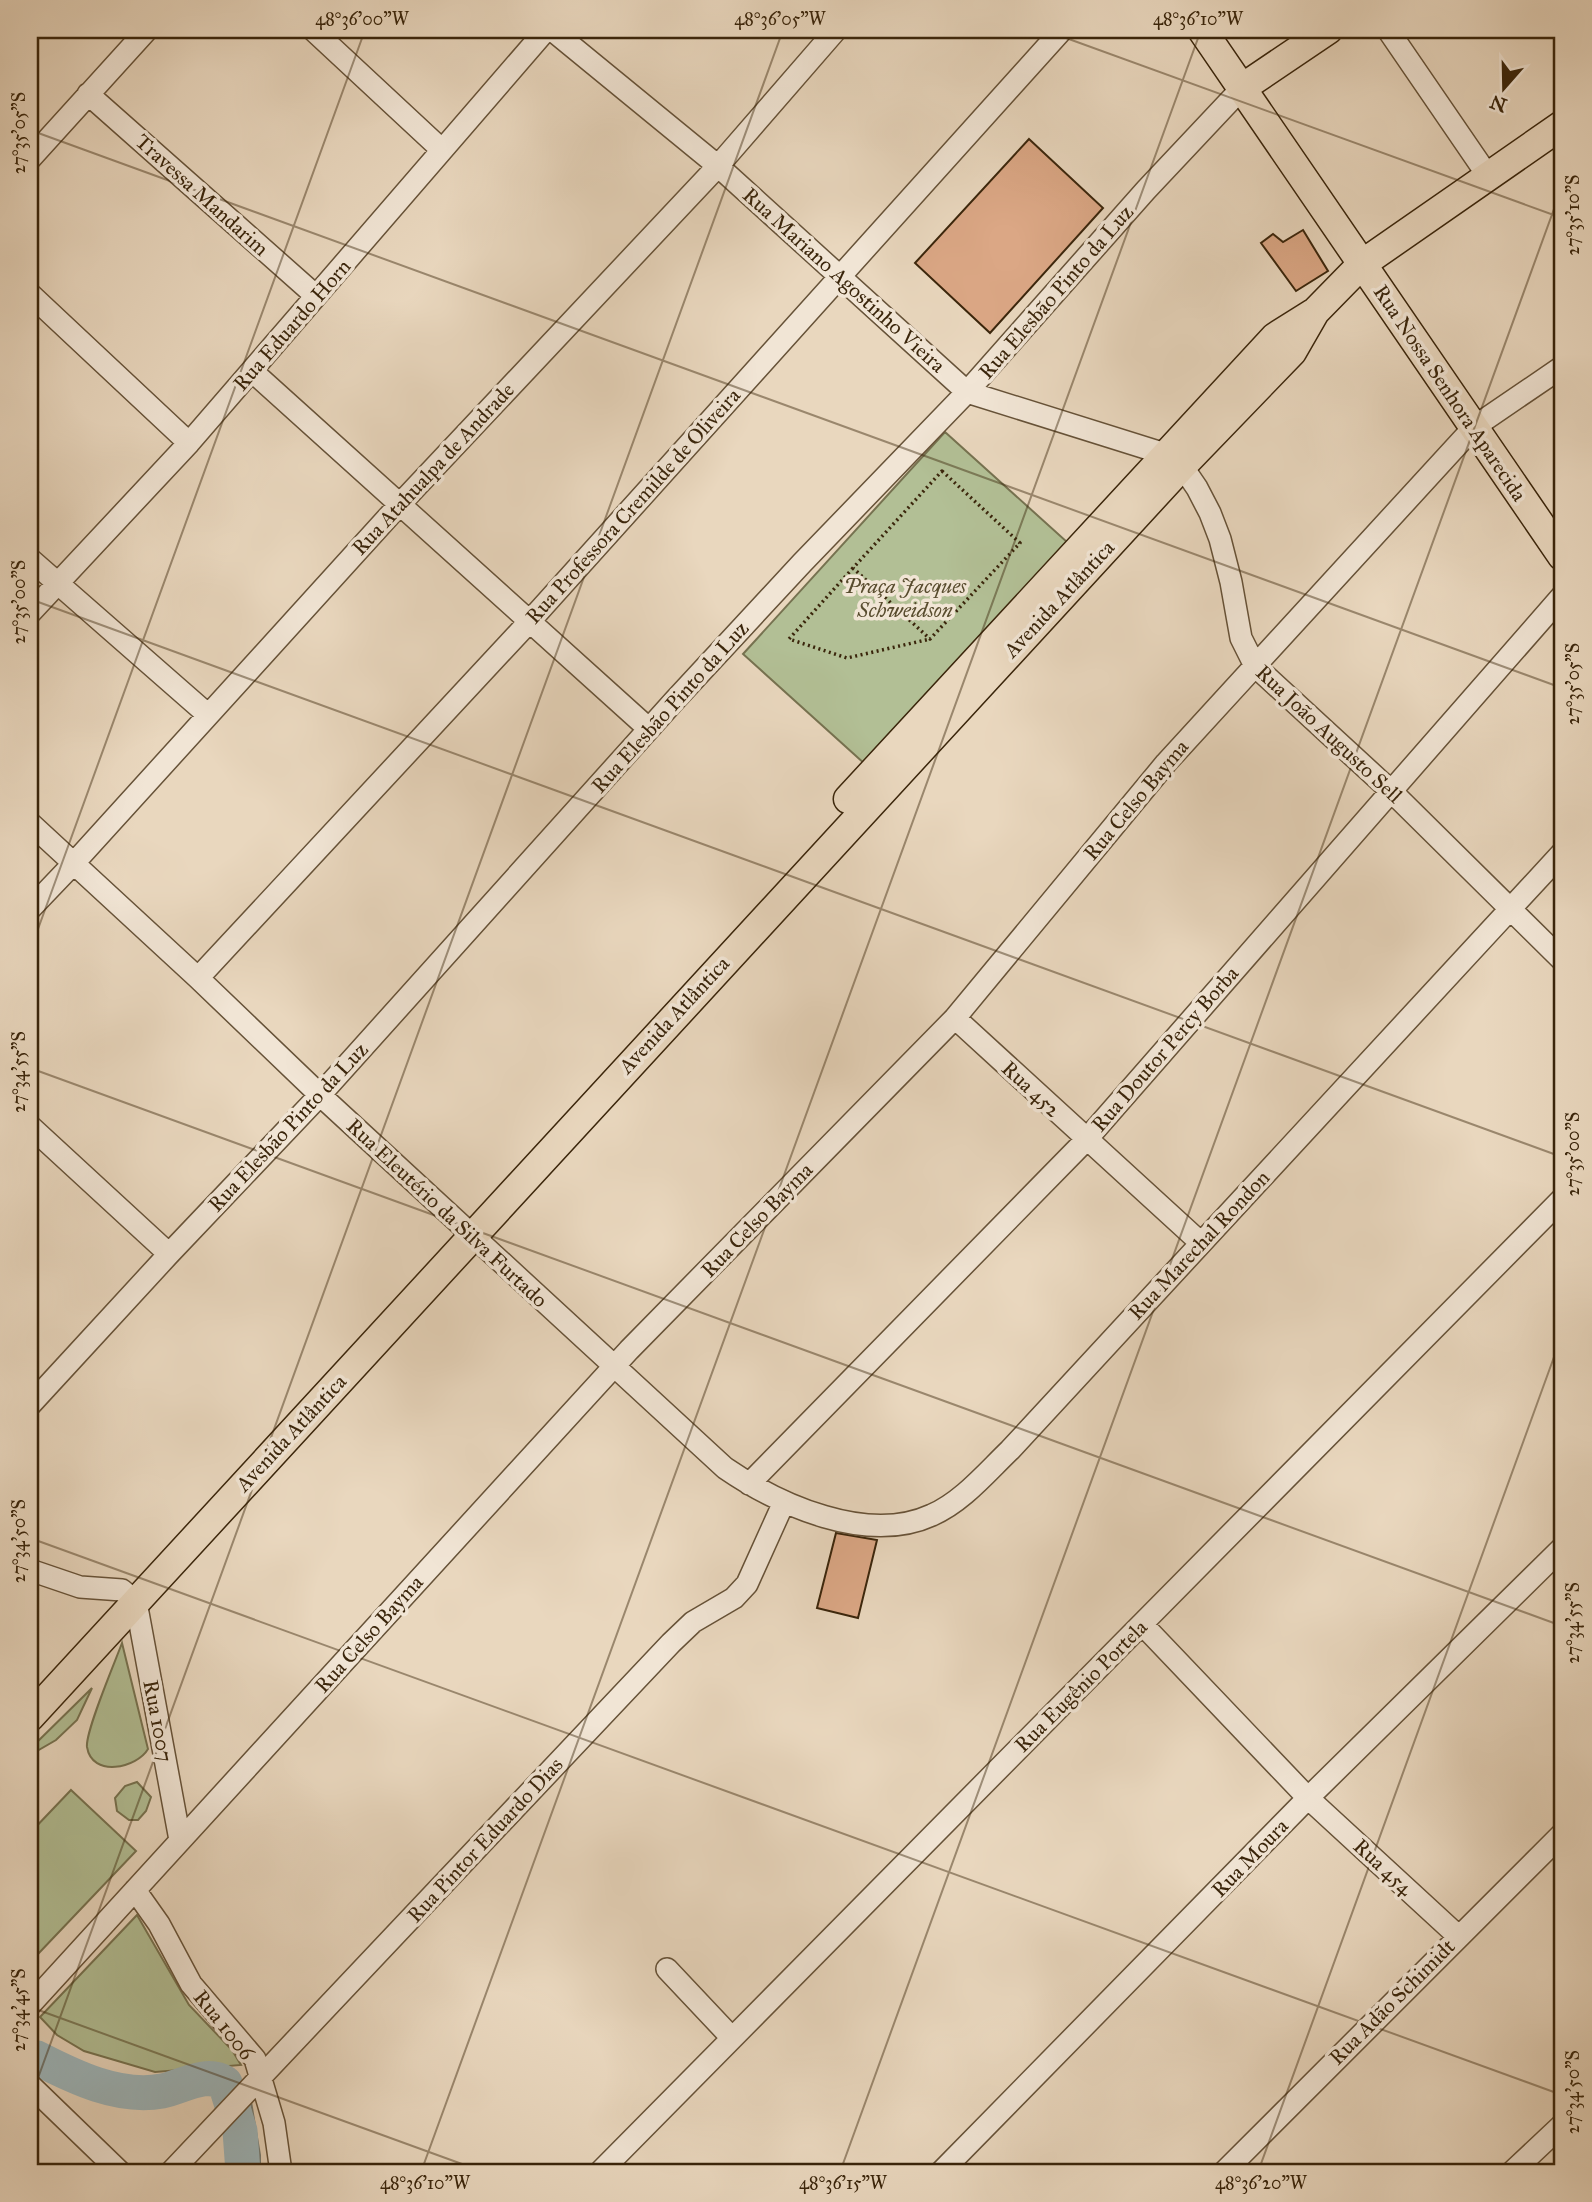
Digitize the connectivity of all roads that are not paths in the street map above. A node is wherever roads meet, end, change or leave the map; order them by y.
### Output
1 (146, 30) edge
2 (313, 30) edge
3 (546, 30) edge
4 (552, 30) edge
5 (836, 30) edge
6 (1062, 30) edge
7 (1202, 30) edge
8 (1328, 30) edge
9 (1388, 30) edge
10 (1242, 88) junction
11 (88, 94) junction
12 (1562, 125) edge
13 (442, 150) junction
14 (30, 159) edge
15 (718, 166) junction
16 (1488, 176) junction
17 (1362, 264) junction
18 (839, 277) junction
19 (30, 294) edge
20 (316, 296) junction
21 (1562, 367) edge
22 (253, 372) junction
23 (967, 392) junction
24 (1474, 427) junction
25 (190, 443) junction
26 (1174, 460) junction
27 (400, 504) junction
28 (1562, 556) edge
29 (30, 559) edge
30 (57, 584) junction
31 (1562, 596) edge
32 (30, 613) edge
33 (529, 622) junction
34 (1255, 666) junction
35 (207, 714) junction
36 (649, 729) junction
37 (1392, 792) junction
38 (30, 823) edge
39 (1562, 853) edge
40 (74, 863) junction
41 (30, 909) edge
42 (1511, 909) junction
43 (1562, 960) edge
44 (198, 978) junction
45 (955, 1018) junction
46 (320, 1096) junction
47 (30, 1126) edge
48 (1086, 1140) junction
49 (1562, 1199) edge
50 (465, 1229) junction
51 (1201, 1243) junction
52 (169, 1254) junction
53 (614, 1367) junction
54 (30, 1405) edge
55 (749, 1484) junction
56 (784, 1502) junction
57 (1562, 1548) edge
58 (30, 1570) edge
59 (129, 1596) junction
60 (1142, 1624) junction
61 (30, 1690) edge
62 (30, 1717) edge
63 (1308, 1798) junction
64 (1562, 1833) edge
65 (180, 1840) junction
66 (135, 1891) junction
67 (1458, 1936) junction
68 (667, 1969) dead end
69 (30, 2005) edge
70 (732, 2038) junction
71 (256, 2084) junction
72 (30, 2085) edge
73 (1562, 2125) edge
74 (120, 2172) edge
75 (171, 2172) edge
76 (281, 2172) edge
77 (600, 2172) edge
78 (942, 2172) edge
79 (1224, 2172) edge
80 (1512, 2172) edge

1 - 11 street
2 - 13 street
3 - 13 street, Rua Eduardo Horn
4 - 15 street, Rua Mariano Agostinho Vieira
5 - 15 street, Rua Atahualpa de Andrade
6 - 18 street, Rua Professora Cremilde de Oliveira
7 - 10 main road, Rua Nossa Senhora Aparecida
8 - 10 main road, Rua Elesbão Pinto da Luz
9 - 16 street
10 - 17 main road, Rua Nossa Senhora Aparecida
10 - 23 street, Rua Elesbão Pinto da Luz
11 - 14 street
11 - 20 street, Travessa Mandarim
12 - 16 main road, Avenida Atlântica
13 - 20 street, Rua Eduardo Horn
15 - 18 street, Rua Mariano Agostinho Vieira
15 - 27 street, Rua Atahualpa de Andrade
16 - 17 main road, Avenida Atlântica
17 - 24 main road, Rua Nossa Senhora Aparecida
17 - 26 main road, Avenida Atlântica
18 - 23 street, Rua Mariano Agostinho Vieira
18 - 33 street, Rua Professora Cremilde de Oliveira
19 - 25 street
20 - 22 street, Rua Eduardo Horn
21 - 24 street, Rua Celso Bayma
22 - 25 street, Rua Eduardo Horn
22 - 27 street
23 - 26 street, Rua Mariano Agostinho Vieira
23 - 36 street, Rua Elesbão Pinto da Luz
24 - 28 main road, Rua Nossa Senhora Aparecida
24 - 34 street, Rua Celso Bayma
25 - 30 street, Rua Eduardo Horn
26 - 34 street, Rua João Augusto Sell
26 - 50 main road, Avenida Atlântica
27 - 33 street
27 - 35 street, Rua Atahualpa de Andrade
29 - 30 street
30 - 32 street, Rua Eduardo Horn
30 - 35 street
31 - 37 street, Rua Doutor Percy Borba
33 - 36 street
33 - 44 street, Rua Professora Cremilde de Oliveira
34 - 37 street, Rua João Augusto Sell
34 - 45 street, Rua Celso Bayma
35 - 40 street, Rua Atahualpa de Andrade
36 - 46 street, Rua Elesbão Pinto da Luz
37 - 42 street, Rua João Augusto Sell
37 - 48 street, Rua Doutor Percy Borba
38 - 40 street, Rua Eleutério da Silva Furtado
39 - 42 street, Rua Marechal Rondon
40 - 41 street, Rua Atahualpa de Andrade
40 - 44 street, Rua Eleutério da Silva Furtado
42 - 43 street, Rua João Augusto Sell
42 - 51 street, Rua Marechal Rondon
44 - 46 street, Rua Eleutério da Silva Furtado
45 - 48 street, Rua 452
45 - 53 street, Rua Celso Bayma
46 - 50 street, Rua Eleutério da Silva Furtado
46 - 52 street, Rua Elesbão Pinto da Luz
47 - 52 street
48 - 51 street, Rua 452
48 - 55 street, Rua Doutor Percy Borba
49 - 60 street, Rua Eugênio Portela
50 - 53 street, Rua Eleutério da Silva Furtado
50 - 59 main road, Avenida Atlântica
51 - 56 street, Rua Marechal Rondon
52 - 54 street, Rua Elesbão Pinto da Luz
53 - 55 street, Rua Eleutério da Silva Furtado
53 - 65 street, Rua Celso Bayma
55 - 56 street, Rua Eleutério da Silva Furtado
56 - 71 street, Rua Pintor Eduardo Dias
57 - 63 street, Rua Moura
58 - 59 street
59 - 61 main road, Avenida Atlântica
59 - 62 main road, Avenida Atlântica
59 - 65 street, Rua 1007
60 - 63 street, Rua 454
60 - 70 street, Rua Eugênio Portela
63 - 67 street, Rua 454
63 - 78 street, Rua Moura
64 - 67 street, Rua Adão Schimidt
65 - 66 street, Rua Celso Bayma
66 - 69 street, Rua Celso Bayma
66 - 71 street, Rua 1006
67 - 79 street, Rua Adão Schimidt
68 - 70 street
70 - 77 street, Rua Eugênio Portela
71 - 75 street, Rua Pintor Eduardo Dias
71 - 76 street, Rua 1006
72 - 74 street
73 - 80 street

